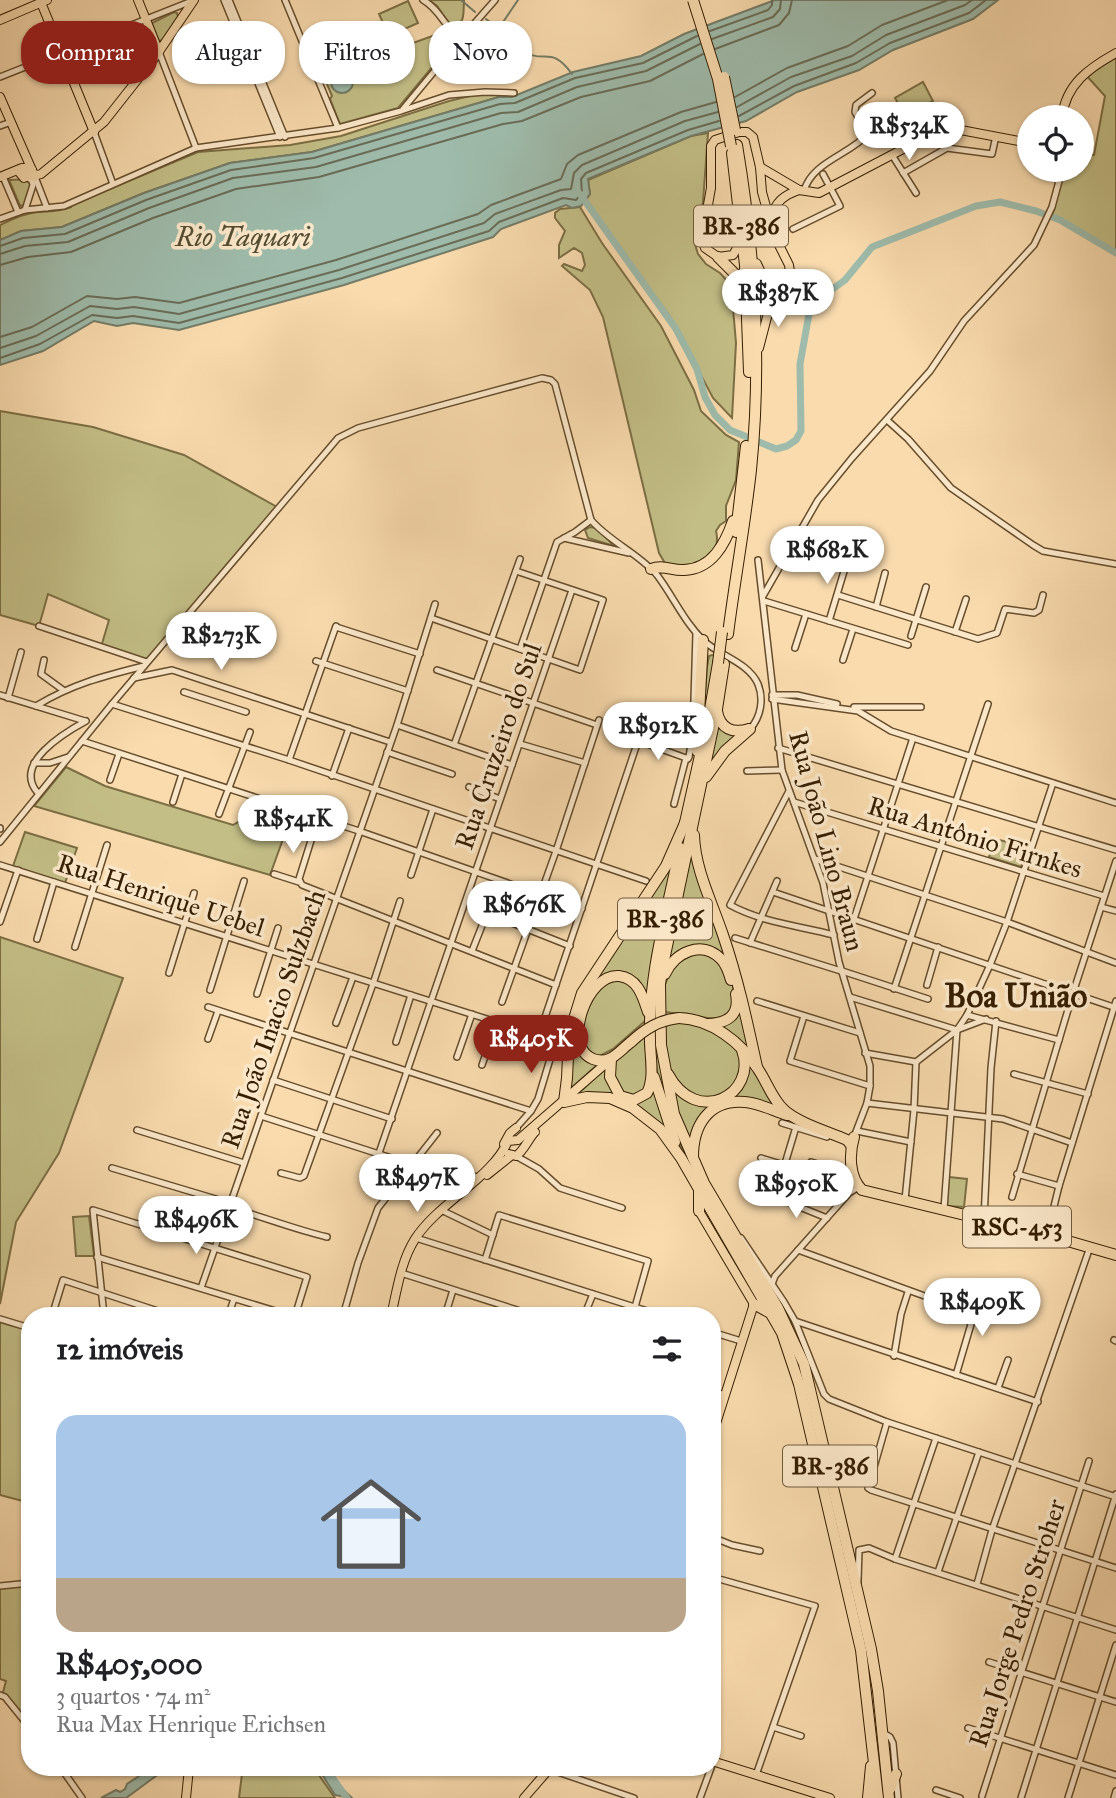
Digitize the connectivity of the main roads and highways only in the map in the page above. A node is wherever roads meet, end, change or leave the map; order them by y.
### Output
1 (138, 0) edge
2 (193, 0) edge
3 (692, 0) edge
4 (699, 0) edge
5 (43, 1) edge
6 (0, 20) edge
7 (147, 21) edge
8 (158, 52) edge
9 (1116, 53) edge
10 (132, 84) edge
11 (0, 97) edge
12 (1066, 105) edge
13 (94, 132) junction
14 (1017, 140) edge
15 (734, 145) junction
16 (760, 167) junction
17 (27, 173) junction
18 (772, 176) junction
19 (1, 178) edge
20 (783, 180) junction
21 (762, 184) junction
22 (802, 191) junction
23 (764, 196) junction
24 (782, 198) junction
25 (740, 217) junction
26 (771, 225) junction
27 (751, 250) junction
28 (718, 257) junction
29 (781, 288) junction
30 (749, 325) junction
31 (756, 360) junction
32 (752, 400) junction
33 (748, 467) junction
34 (739, 504) junction
35 (649, 567) road end
36 (725, 633) junction
37 (700, 637) road end
38 (721, 664) junction
39 (695, 683) road end
40 (701, 696) junction
41 (717, 709) junction
42 (699, 778) junction
43 (689, 824) junction
44 (660, 984) junction
45 (649, 1016) junction
46 (708, 1024) junction
47 (742, 1050) junction
48 (611, 1059) junction
49 (664, 1064) junction
50 (651, 1066) junction
51 (757, 1067) junction
52 (564, 1102) junction
53 (794, 1122) junction
54 (517, 1127) road end
55 (817, 1127) junction
56 (854, 1142) junction
57 (513, 1147) junction
58 (681, 1158) junction
59 (693, 1161) junction
60 (852, 1174) junction
61 (698, 1187) junction
62 (699, 1210) joint
63 (443, 1211) junction
64 (1116, 1255) edge
65 (754, 1304) junction
66 (395, 1307) edge
67 (774, 1317) junction
68 (799, 1336) road end
69 (804, 1364) junction
70 (721, 1407) edge
71 (873, 1744) junction
72 (721, 1765) edge
73 (896, 1773) road end
74 (189, 1776) edge
75 (542, 1776) edge
76 (888, 1797) edge
77 (186, 1798) edge
78 (524, 1798) edge
79 (830, 1798) edge
80 (868, 1798) edge

1 - 7 main road
2 - 8 main road
3 - 15 highway, BR-386, bridge
4 - 15 highway, BR-386, bridge
5 - 6 main road
5 - 13 main road
9 - 12 main road
10 - 13 main road
11 - 17 main road
13 - 17 main road
14 - 22 main road
15 - 25 highway, BR-386
15 - 27 highway, BR-386
16 - 18 main road
16 - 21 main road
16 - 28 main road
17 - 19 main road
18 - 20 main road
18 - 21 main road
20 - 22 main road
20 - 24 main road
21 - 23 main road
22 - 24 main road
23 - 24 main road
23 - 26 main road
24 - 26 main road
25 - 28 main road
25 - 30 highway, BR-386
26 - 29 main road
27 - 29 highway
27 - 31 highway, BR-386
28 - 30 highway
29 - 31 main road
30 - 32 highway, BR-386
31 - 32 highway, BR-386
32 - 33 highway, BR-386
33 - 34 highway, BR-386
33 - 36 highway, BR-386
34 - 35 highway
34 - 36 highway, BR-386
36 - 38 highway, BR-386, bridge
37 - 40 highway
38 - 41 highway, BR-386
38 - 42 highway, BR-386
39 - 40 highway
40 - 42 highway
41 - 42 highway, BR-386
41 - 42 highway
42 - 43 highway, BR-386
43 - 44 highway, BR-386
43 - 45 highway, BR-386
43 - 51 highway
43 - 52 highway
44 - 46 highway
44 - 49 highway, BR-386
45 - 48 highway
45 - 50 highway, BR-386
46 - 47 highway
46 - 48 highway, bridge
47 - 49 highway
47 - 51 highway
48 - 50 highway
48 - 52 main road
49 - 59 highway, BR-386
50 - 58 highway, BR-386
51 - 53 highway
52 - 57 main road
52 - 58 highway
53 - 55 highway
53 - 59 highway
54 - 57 main road
55 - 56 highway
55 - 56 highway
56 - 60 highway
56 - 60 highway
57 - 63 main road
57 - 63 main road
58 - 61 highway, BR-386
59 - 69 highway, BR-386
60 - 64 highway, RSC-453
61 - 62 highway
61 - 67 highway, BR-386
62 - 65 main road
63 - 66 main road
65 - 67 highway
65 - 70 main road
67 - 71 highway, BR-386
68 - 69 highway
69 - 76 highway, BR-386
71 - 76 highway, BR-386
71 - 80 highway
72 - 79 main road
73 - 76 highway
74 - 77 main road
75 - 78 main road

